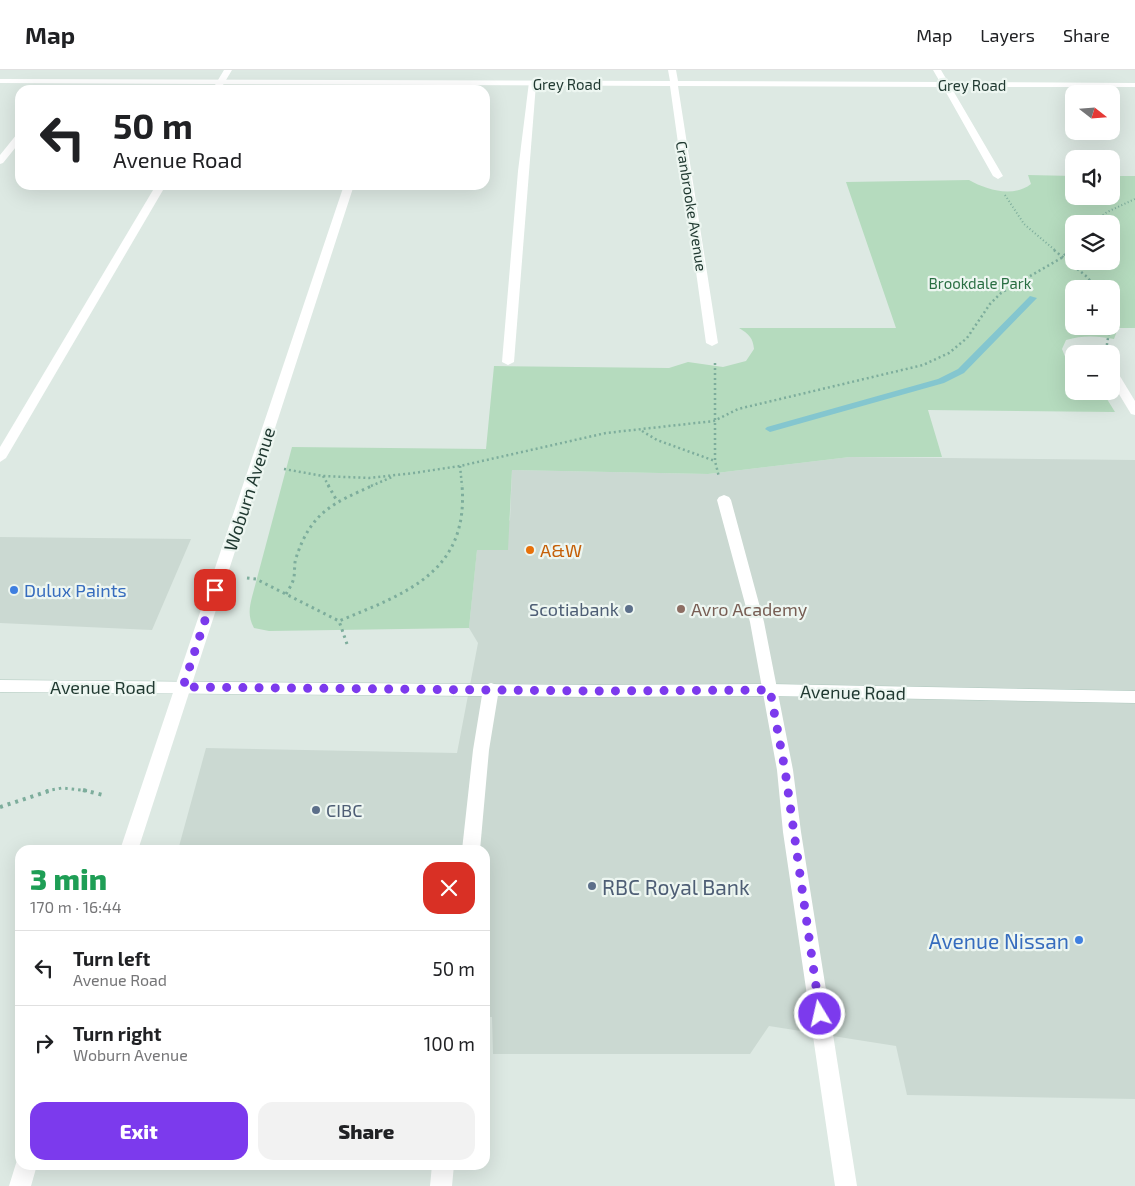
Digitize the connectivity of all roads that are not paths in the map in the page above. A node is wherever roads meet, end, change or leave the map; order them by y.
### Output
1 (74, 70) edge
2 (228, 70) edge
3 (672, 70) edge
4 (937, 70) edge
5 (0, 81) edge
6 (64, 82) junction
7 (221, 82) junction
8 (383, 83) edge
9 (532, 84) junction
10 (673, 84) junction
11 (61, 85) edge
12 (219, 85) edge
13 (946, 85) junction
14 (1135, 85) edge
15 (15, 142) edge
16 (0, 161) edge
17 (998, 176) road end
18 (158, 190) edge
19 (347, 190) edge
20 (712, 343) road end
21 (508, 362) dead end
22 (1120, 385) edge
23 (1135, 411) edge
24 (0, 458) edge
25 (724, 500) road end
26 (0, 686) edge
27 (183, 687) junction
28 (491, 689) junction
29 (770, 690) junction
30 (1135, 697) edge
31 (130, 845) edge
32 (472, 845) edge
33 (25, 1170) edge
34 (443, 1170) edge
35 (20, 1186) edge
36 (442, 1186) edge
37 (846, 1186) edge

1 - 6 street
2 - 7 street
3 - 10 street, Cranbrooke Avenue
4 - 13 street
5 - 6 street, Grey Road
6 - 7 street, Grey Road
6 - 11 street
7 - 8 street, Grey Road
7 - 12 street
8 - 9 street, Grey Road
9 - 10 street, Grey Road
9 - 21 street
10 - 13 street, Grey Road
10 - 20 street, Cranbrooke Avenue
13 - 14 street, Grey Road
13 - 17 street
15 - 16 street
18 - 24 street
19 - 27 street, Woburn Avenue
22 - 23 street
25 - 29 street
26 - 27 street, Avenue Road
27 - 28 street, Avenue Road
27 - 31 street, Woburn Avenue
28 - 29 street, Avenue Road
28 - 32 street
29 - 30 street, Avenue Road
29 - 37 street
33 - 35 street
34 - 36 street

